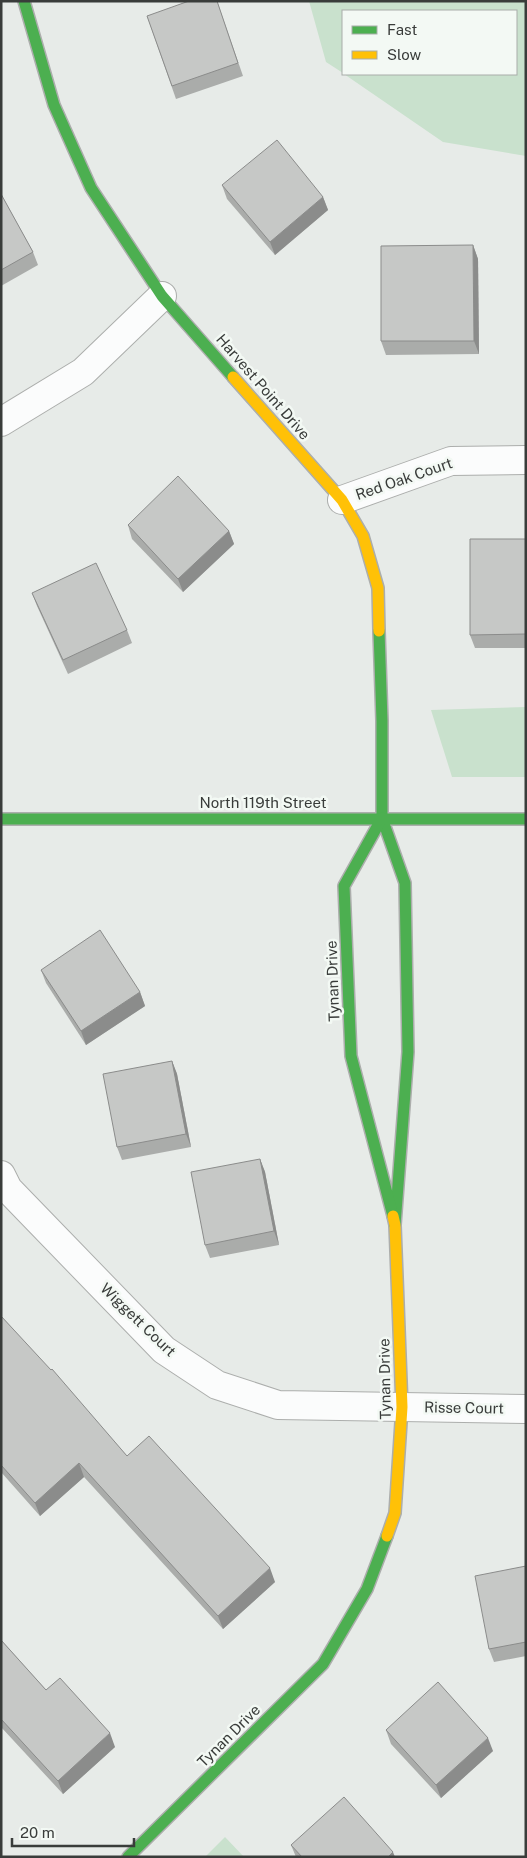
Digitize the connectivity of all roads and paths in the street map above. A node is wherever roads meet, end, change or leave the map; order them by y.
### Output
1 (24, 1) edge
2 (162, 296) junction
3 (1, 422) edge
4 (526, 460) edge
5 (342, 500) junction
6 (382, 818) junction
7 (1, 819) edge
8 (526, 819) edge
9 (1, 1175) edge
10 (395, 1225) junction
11 (402, 1407) junction
12 (526, 1409) edge
13 (128, 1857) edge

1 - 2 street, Harvest Point Drive
2 - 3 street
2 - 5 street, Harvest Point Drive
4 - 5 street, Red Oak Court
5 - 6 street, Harvest Point Drive
6 - 7 street, North 119th Street
6 - 8 street, North 119th Street
6 - 10 street
6 - 10 street, Tynan Drive
9 - 11 street, Wiggett Court
10 - 11 street, Tynan Drive
11 - 12 street, Risse Court
11 - 13 street, Tynan Drive

